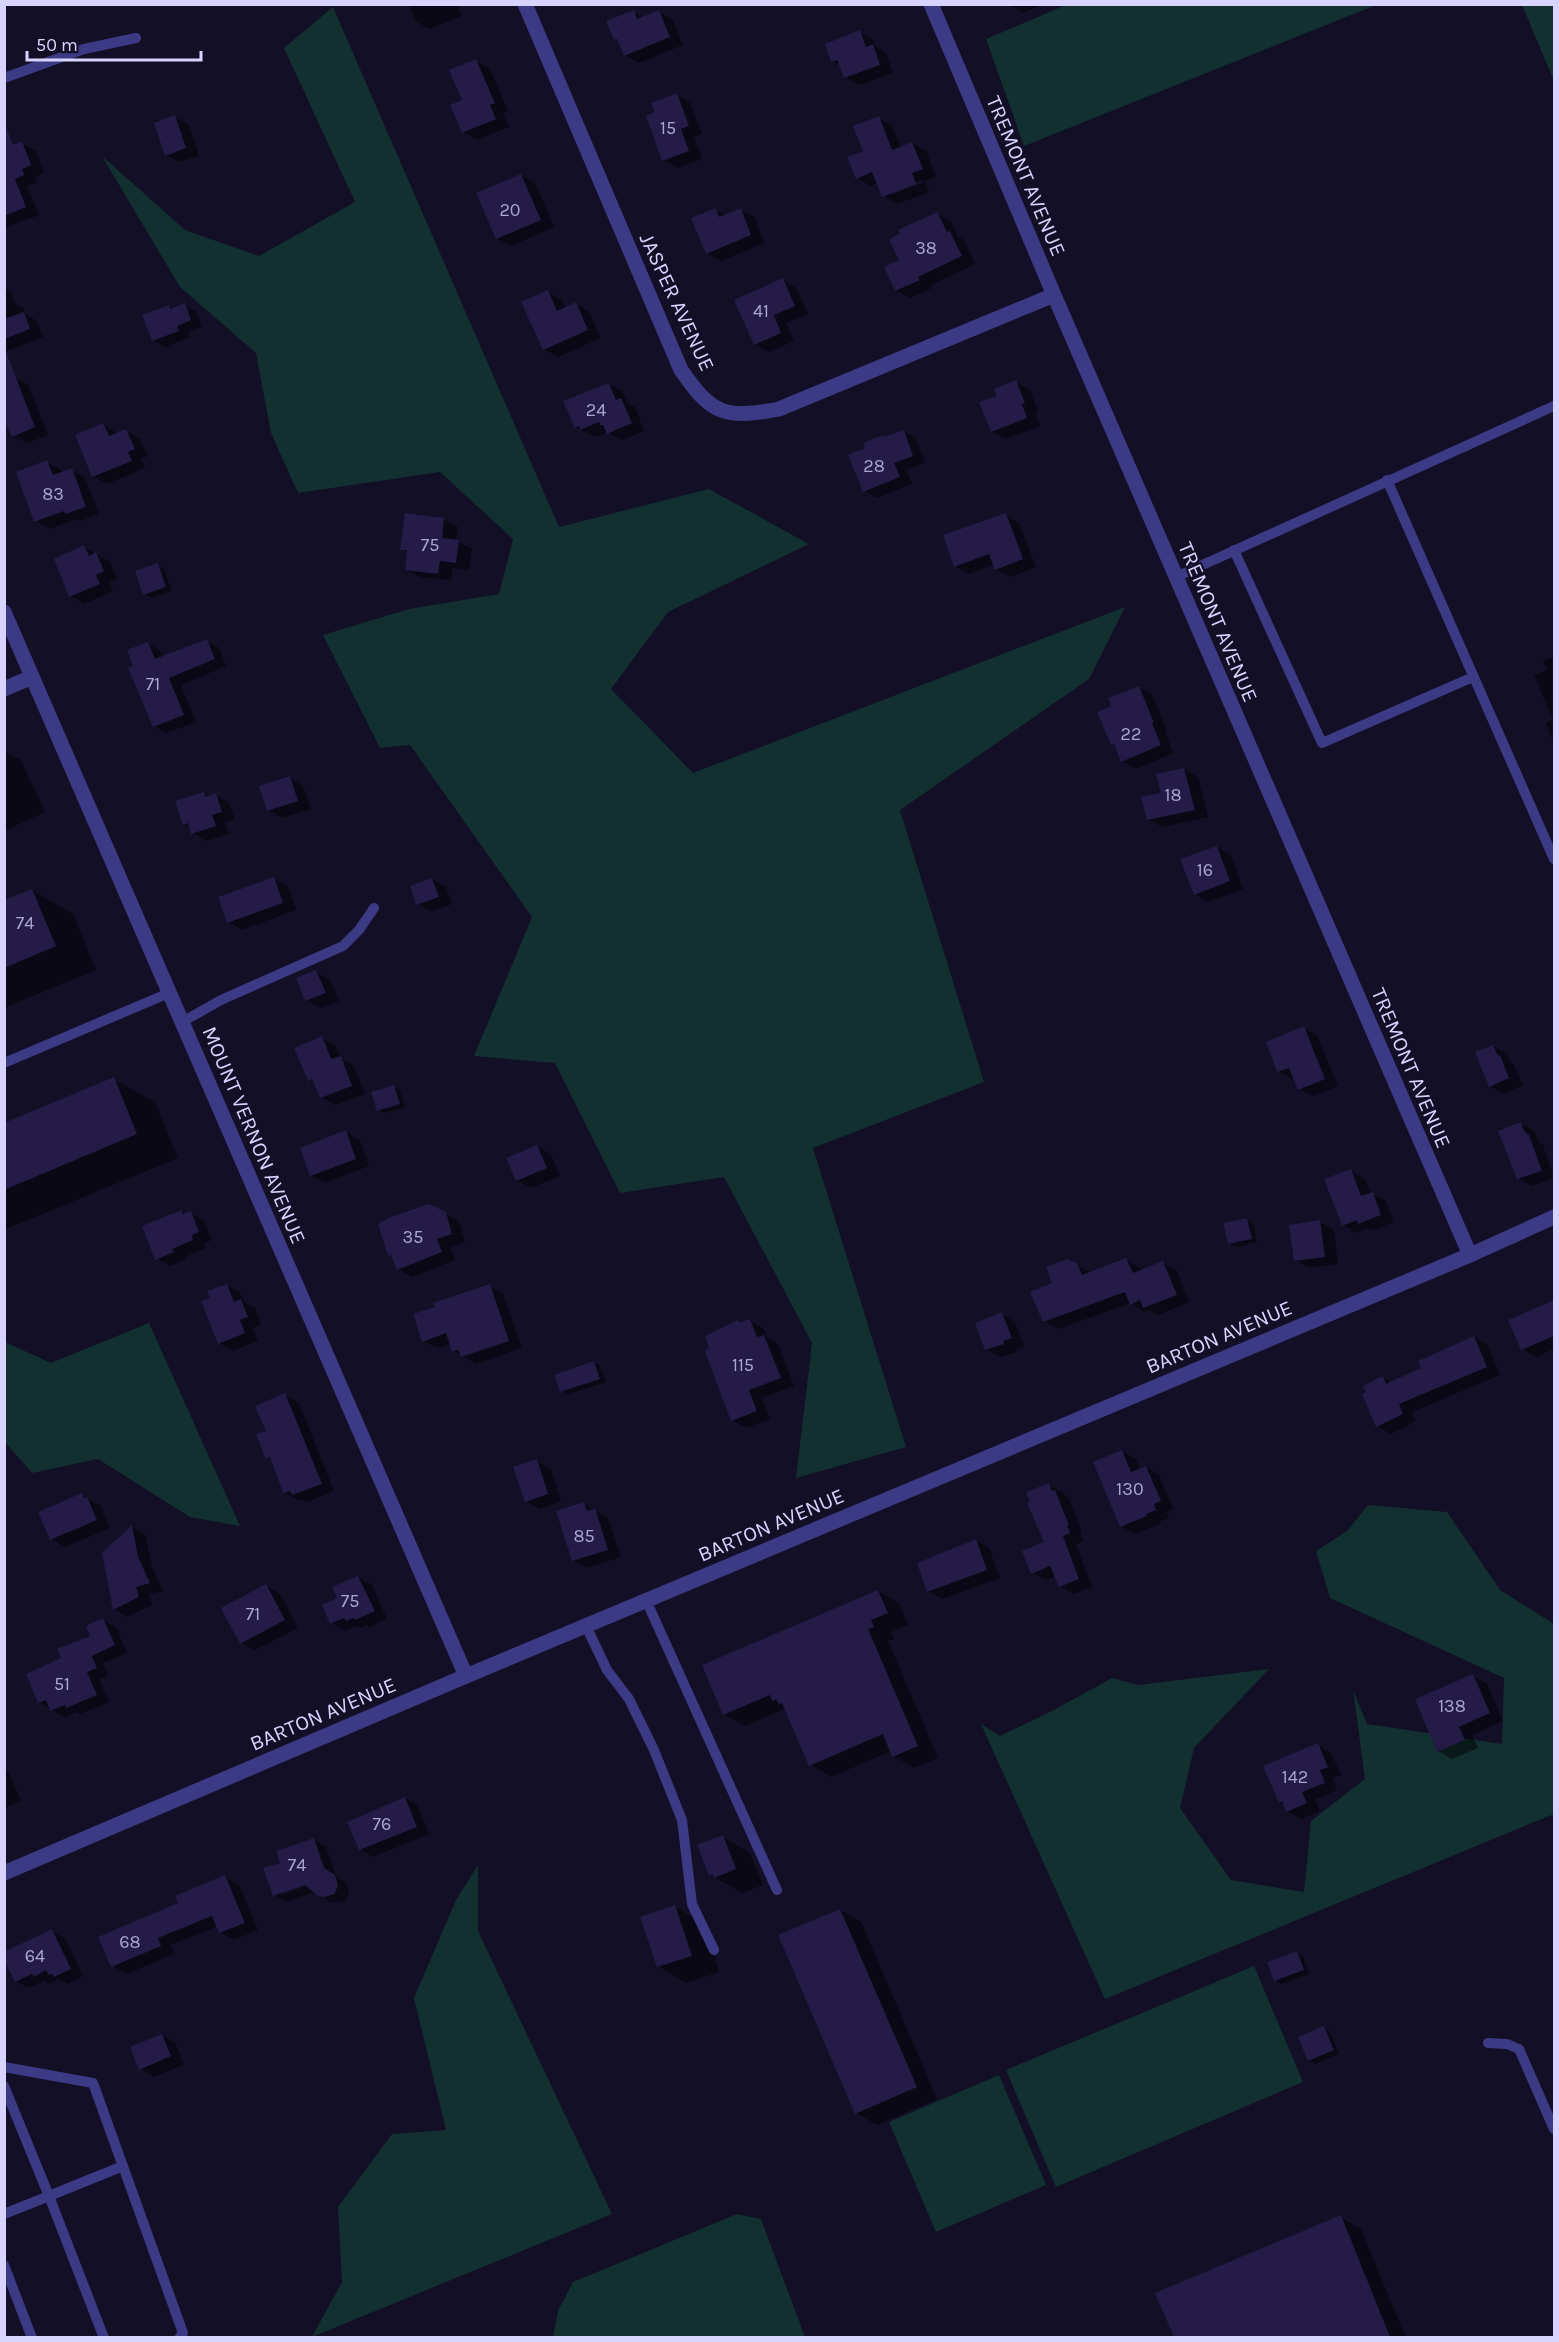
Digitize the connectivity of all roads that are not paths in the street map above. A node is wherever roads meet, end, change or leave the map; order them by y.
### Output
1 (525, 4) edge
2 (931, 4) edge
3 (136, 38) dead end
4 (4, 78) edge
5 (1054, 295) junction
6 (1554, 406) edge
7 (1387, 480) junction
8 (1234, 550) junction
9 (1176, 577) junction
10 (4, 612) edge
11 (32, 677) junction
12 (1473, 677) junction
13 (4, 689) edge
14 (1554, 859) edge
15 (374, 908) dead end
16 (169, 993) junction
17 (182, 1022) junction
18 (4, 1063) edge
19 (1554, 1217) edge
20 (1470, 1255) junction
21 (646, 1600) junction
22 (586, 1626) junction
23 (466, 1676) junction
24 (4, 1873) edge
25 (777, 1890) dead end
26 (714, 1950) dead end
27 (1488, 2043) dead end
28 (4, 2067) edge
29 (4, 2086) edge
30 (1554, 2129) edge
31 (123, 2166) junction
32 (49, 2196) junction
33 (4, 2214) edge
34 (4, 2265) edge
35 (32, 2337) edge
36 (104, 2337) edge
37 (179, 2337) edge

1 - 5 street, JASPER AVENUE
2 - 5 street, TREMONT AVENUE
3 - 4 lane
5 - 9 street, TREMONT AVENUE
6 - 7 lane
7 - 8 lane
7 - 12 lane
8 - 9 lane
8 - 12 lane
9 - 20 street, TREMONT AVENUE
10 - 11 street, MOUNT VERNON AVENUE
11 - 13 street
11 - 16 street, MOUNT VERNON AVENUE
12 - 14 lane
15 - 17 lane
16 - 17 street, MOUNT VERNON AVENUE
16 - 18 lane
17 - 23 street, MOUNT VERNON AVENUE
19 - 20 street, BARTON AVENUE
20 - 21 street, BARTON AVENUE
21 - 22 street, BARTON AVENUE
21 - 25 lane
22 - 23 street, BARTON AVENUE
22 - 26 lane
23 - 24 street, BARTON AVENUE
27 - 30 lane
28 - 31 lane
29 - 32 lane
31 - 32 lane
31 - 37 lane
32 - 33 lane
32 - 36 lane
34 - 35 lane

